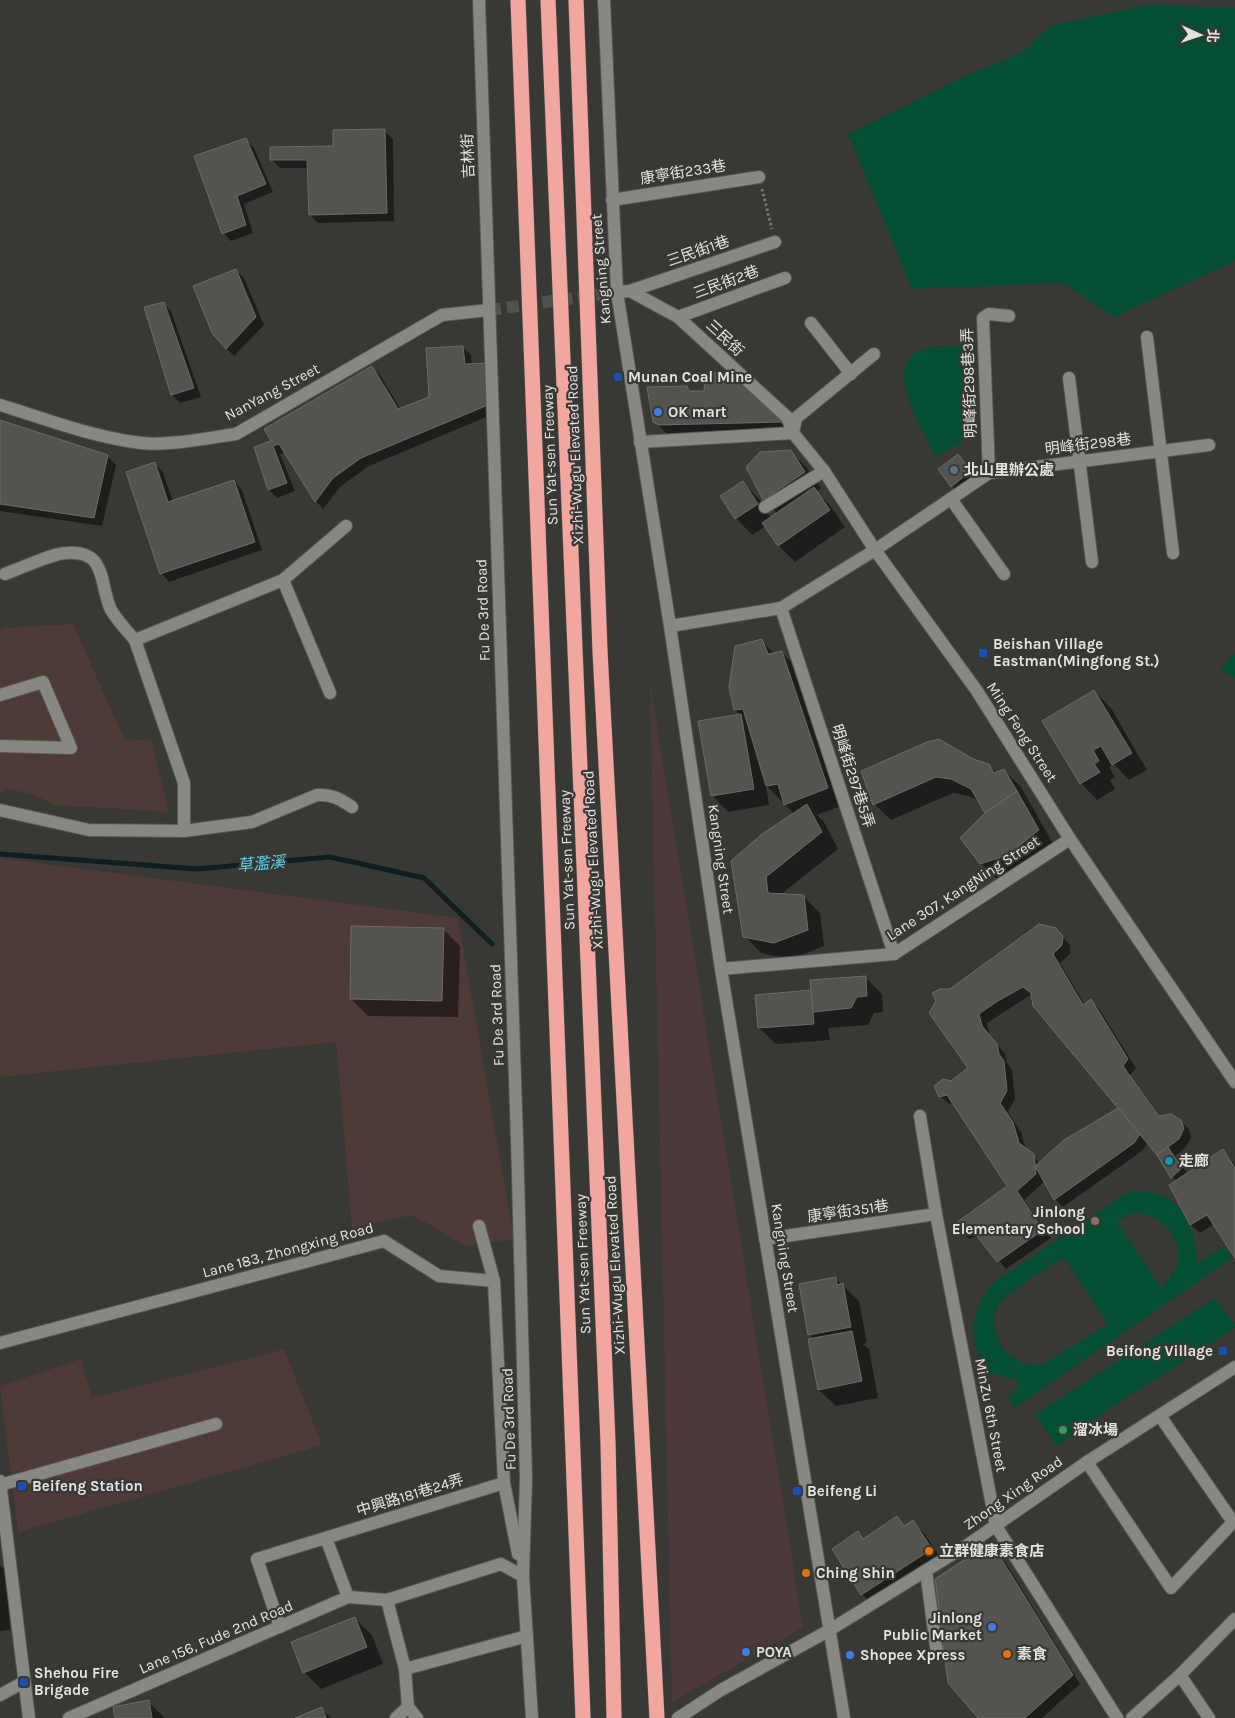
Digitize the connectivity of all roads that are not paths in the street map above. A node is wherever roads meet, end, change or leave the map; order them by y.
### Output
1 (479, 0) edge
2 (518, 0) edge
3 (548, 0) edge
4 (576, 0) edge
5 (604, 0) edge
6 (759, 177) dead end
7 (612, 200) junction
8 (775, 242) dead end
9 (785, 278) dead end
10 (630, 291) junction
11 (617, 292) junction
12 (489, 310) junction
13 (1009, 316) dead end
14 (678, 317) junction
15 (811, 324) dead end
16 (1147, 337) dead end
17 (874, 354) dead end
18 (851, 374) junction
19 (1069, 378) dead end
20 (0, 404) edge
21 (794, 433) junction
22 (640, 442) junction
23 (1209, 445) dead end
24 (1161, 451) junction
25 (1079, 462) junction
26 (824, 471) junction
27 (989, 473) junction
28 (951, 499) junction
29 (765, 507) dead end
30 (346, 526) dead end
31 (875, 550) junction
32 (1173, 552) dead end
33 (1092, 562) dead end
34 (4, 574) dead end
35 (1004, 574) dead end
36 (283, 580) junction
37 (781, 608) junction
38 (670, 626) junction
39 (135, 640) junction
40 (330, 693) dead end
41 (0, 695) edge
42 (0, 746) edge
43 (352, 807) dead end
44 (0, 810) edge
45 (184, 831) junction
46 (1070, 839) junction
47 (894, 954) junction
48 (720, 969) junction
49 (1235, 1082) edge
50 (920, 1116) dead end
51 (936, 1214) junction
52 (479, 1226) dead end
53 (765, 1239) junction
54 (494, 1281) junction
55 (0, 1343) edge
56 (1233, 1371) edge
57 (1160, 1416) junction
58 (216, 1424) dead end
59 (1087, 1462) junction
60 (504, 1483) junction
61 (0, 1484) edge
62 (1234, 1521) edge
63 (996, 1526) junction
64 (326, 1538) junction
65 (926, 1571) junction
66 (523, 1576) junction
67 (348, 1597) junction
68 (387, 1600) junction
69 (1233, 1626) edge
70 (280, 1627) junction
71 (828, 1631) junction
72 (527, 1636) junction
73 (937, 1654) dead end
74 (405, 1669) junction
75 (1180, 1675) junction
76 (24, 1682) junction
77 (0, 1695) edge
78 (408, 1706) junction
79 (29, 1718) edge
80 (69, 1718) edge
81 (396, 1718) edge
82 (417, 1718) edge
83 (532, 1718) edge
84 (583, 1718) edge
85 (614, 1718) edge
86 (656, 1718) edge
87 (678, 1718) edge
88 (844, 1718) edge
89 (1117, 1718) edge
90 (1132, 1718) edge
91 (1209, 1718) edge

1 - 12 street, 吉林街
2 - 84 highway, Sun Yat-sen Freeway
3 - 85 highway, Sun Yat-sen Freeway, bridge
4 - 86 highway, Xizhi-Wugu Elevated Road, bridge
5 - 7 street, Kangning Street
6 - 7 street, 康寧街233巷
7 - 11 street, Kangning Street
8 - 10 street, 三民街1巷
9 - 14 street, 三民街2巷
10 - 11 street
10 - 14 street, 三民街
11 - 22 street, Kangning Street
12 - 20 street, NanYang Street
12 - 66 street, Fu De 3rd Road
13 - 27 street, 明峰街298巷3弄
14 - 21 street, 三民街
15 - 18 street
16 - 24 street
17 - 18 street
18 - 21 street
19 - 25 street
21 - 22 street
21 - 26 street, Ming Feng Street
22 - 38 street, Kangning Street
23 - 24 street, 明峰街298巷
24 - 25 street, 明峰街298巷
24 - 32 street
25 - 27 street, 明峰街298巷
25 - 33 street
26 - 29 street
26 - 31 street, Ming Feng Street
27 - 28 street, 明峰街298巷
28 - 31 street, 明峰街298巷
28 - 35 street
30 - 36 street
31 - 37 street, 明峰街298巷
31 - 46 street, Ming Feng Street
34 - 39 street
36 - 39 street
36 - 40 street
37 - 38 street
37 - 47 street, 明峰街297巷5弄
38 - 48 street, Kangning Street
39 - 45 street
41 - 42 street
43 - 45 street
44 - 45 street
46 - 47 street, Lane 307, KangNing Street
46 - 49 street, Ming Feng Street
47 - 48 street, Lane 307, KangNing Street
48 - 53 street, Kangning Street
50 - 51 street, MinZu 6th Street
51 - 53 street, 康寧街351巷
51 - 63 street, MinZu 6th Street
52 - 54 street
53 - 71 street, Kangning Street
54 - 55 street, Lane 183, Zhongxing Road
54 - 60 street
56 - 57 street, Zhong Xing Road
57 - 59 street, Zhong Xing Road
57 - 62 street
58 - 61 street
59 - 62 street
59 - 63 street, Zhong Xing Road
60 - 64 street, 中興路181巷24弄
60 - 66 street
61 - 76 street
63 - 65 street, Zhong Xing Road
63 - 89 street, MinZu 6th Street
64 - 67 street
64 - 70 street, 中興路181巷24弄
65 - 71 street, Zhong Xing Road
65 - 73 street
66 - 68 street
66 - 72 street, Fu De 3rd Road
67 - 68 street
67 - 70 street, Lane 156, Fude 2nd Road
68 - 74 street
69 - 75 street
70 - 80 street, Lane 156, Fude 2nd Road
71 - 87 street, Zhong Xing Road
71 - 88 street, Kangning Street
72 - 74 street
72 - 83 street, Fu De 3rd Road
74 - 78 street
75 - 90 street
75 - 91 street
76 - 77 street
76 - 79 street
78 - 81 street
78 - 82 street

